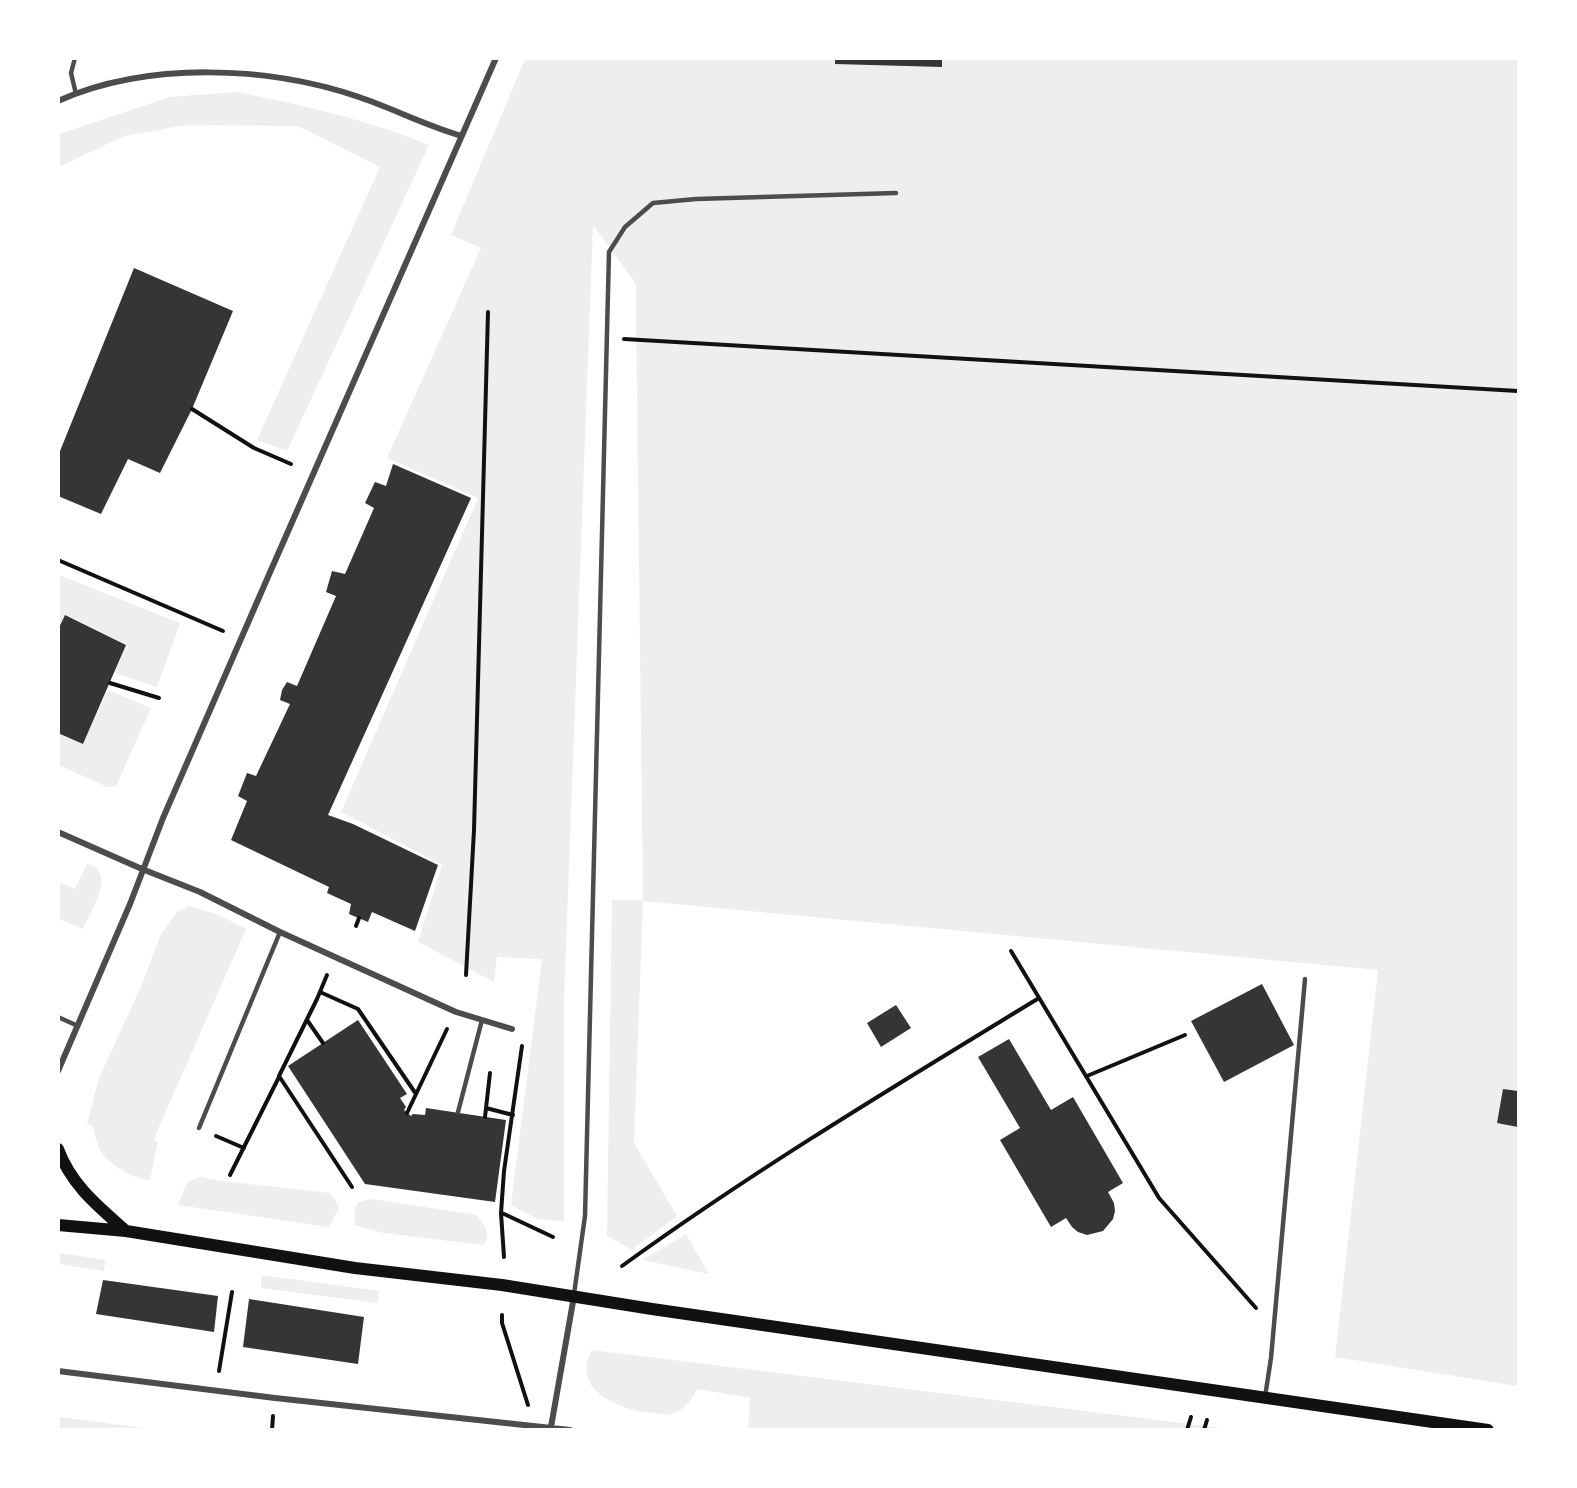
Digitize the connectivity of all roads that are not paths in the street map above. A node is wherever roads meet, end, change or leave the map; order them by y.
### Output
1 (75, 58) edge
2 (496, 58) edge
3 (76, 94) junction
4 (58, 102) edge
5 (462, 136) junction
6 (896, 193) dead end
7 (58, 832) edge
8 (142, 869) junction
9 (280, 932) junction
10 (1305, 979) dead end
11 (58, 1017) edge
12 (482, 1020) junction
13 (78, 1026) junction
14 (512, 1029) road end
15 (58, 1071) edge
16 (458, 1112) dead end
17 (199, 1128) road end
18 (58, 1149) edge
19 (58, 1225) edge
20 (126, 1231) junction
21 (574, 1296) junction
22 (58, 1371) edge
23 (1265, 1397) junction
24 (551, 1426) junction
25 (570, 1430) edge
26 (1488, 1430) edge

1 - 3 lane
2 - 5 street
3 - 4 street
3 - 5 street
5 - 8 street
6 - 21 lane
7 - 8 street
8 - 9 street
8 - 13 street
9 - 12 street
9 - 17 lane
10 - 23 lane
11 - 13 lane
12 - 14 street
12 - 16 lane
13 - 15 street
18 - 20 main road
19 - 20 main road
20 - 21 main road
21 - 23 main road
21 - 24 street
22 - 24 street
23 - 26 main road
24 - 25 street

